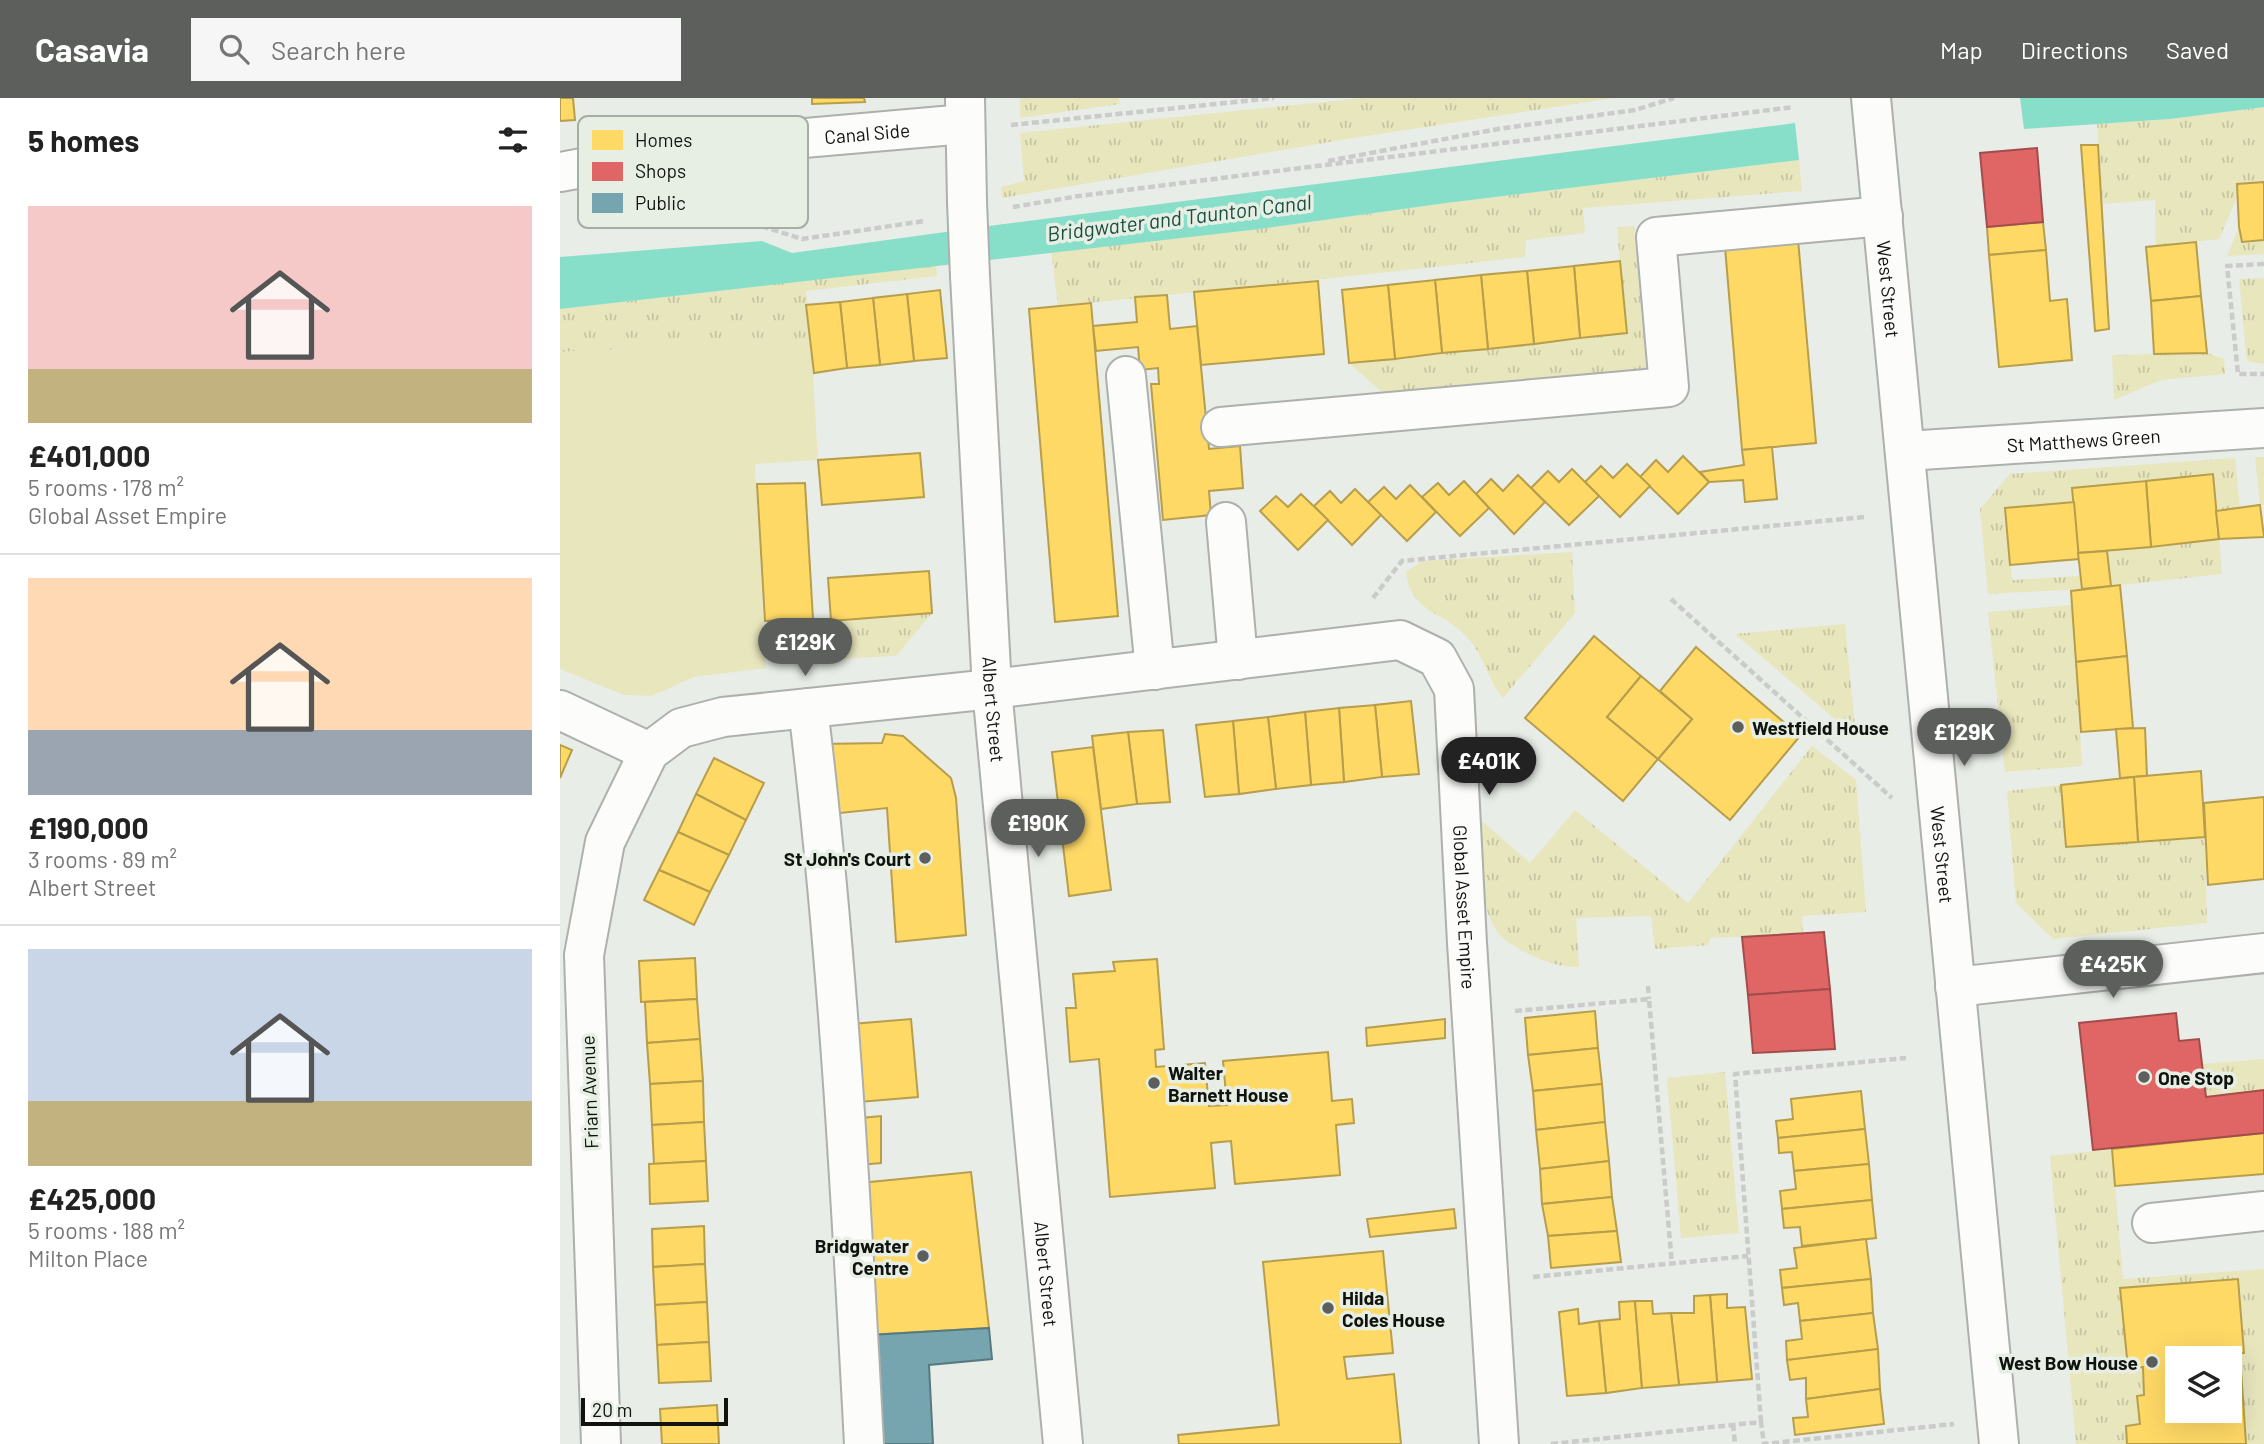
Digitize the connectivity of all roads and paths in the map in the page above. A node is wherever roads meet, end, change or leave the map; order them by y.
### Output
1 (1274, 98) edge
2 (1674, 98) edge
3 (1871, 98) edge
4 (1794, 107) dead end
5 (965, 118) edge
6 (808, 136) edge
7 (578, 169) edge
8 (1284, 170) junction
9 (560, 172) edge
10 (985, 205) junction
11 (572, 215) dead end
12 (578, 215) edge
13 (1883, 216) junction
14 (933, 220) dead end
15 (768, 228) edge
16 (2264, 264) edge
17 (2264, 374) edge
18 (1126, 376) dead end
19 (1222, 427) dead end
20 (2264, 428) edge
21 (1906, 451) junction
22 (1911, 513) junction
23 (1226, 522) dead end
24 (1671, 599) dead end
25 (1333, 648) junction
26 (1238, 660) junction
27 (1154, 670) junction
28 (992, 689) junction
29 (808, 708) junction
30 (560, 710) edge
31 (649, 752) junction
32 (1941, 842) junction
33 (2264, 953) edge
34 (1648, 986) dead end
35 (1955, 986) junction
36 (1649, 999) junction
37 (1511, 1011) dead end
38 (1906, 1058) dead end
39 (2264, 1211) edge
40 (2152, 1223) dead end
41 (1748, 1256) junction
42 (1672, 1265) junction
43 (1489, 1281) junction
44 (1761, 1422) junction
45 (1733, 1424) junction
46 (1998, 1431) edge
47 (601, 1444) edge
48 (864, 1444) edge
49 (1063, 1444) edge
50 (1499, 1444) edge
51 (1551, 1444) edge
52 (1735, 1444) edge

1 - 5 path
2 - 8 path
3 - 13 street, West Street
4 - 8 path
5 - 6 street, Canal Side
5 - 10 street, Albert Street
7 - 9 street, Canal Side
8 - 10 path
10 - 28 street, Albert Street, bridge
11 - 12 path
13 - 19 street
13 - 21 street, West Street
14 - 15 path
16 - 17 path
18 - 27 street
20 - 21 street, St Matthews Green
21 - 22 street, West Street
22 - 25 path
22 - 32 street, West Street
23 - 26 street
24 - 32 path
25 - 26 street, Global Asset Empire
25 - 43 street, Global Asset Empire
26 - 27 street, Global Asset Empire
27 - 28 street, Global Asset Empire
28 - 29 street, Friarn Avenue
28 - 49 street, Albert Street
29 - 31 street, Friarn Avenue
29 - 48 street
30 - 31 street
31 - 47 street, Friarn Avenue
32 - 35 street, West Street
33 - 35 street
34 - 36 path
35 - 46 street, West Street
36 - 37 path
36 - 42 path
38 - 41 path
39 - 40 street
41 - 42 path
41 - 44 path
42 - 43 path
43 - 50 street, Global Asset Empire
44 - 45 path
44 - 46 path
45 - 51 path
45 - 52 path

